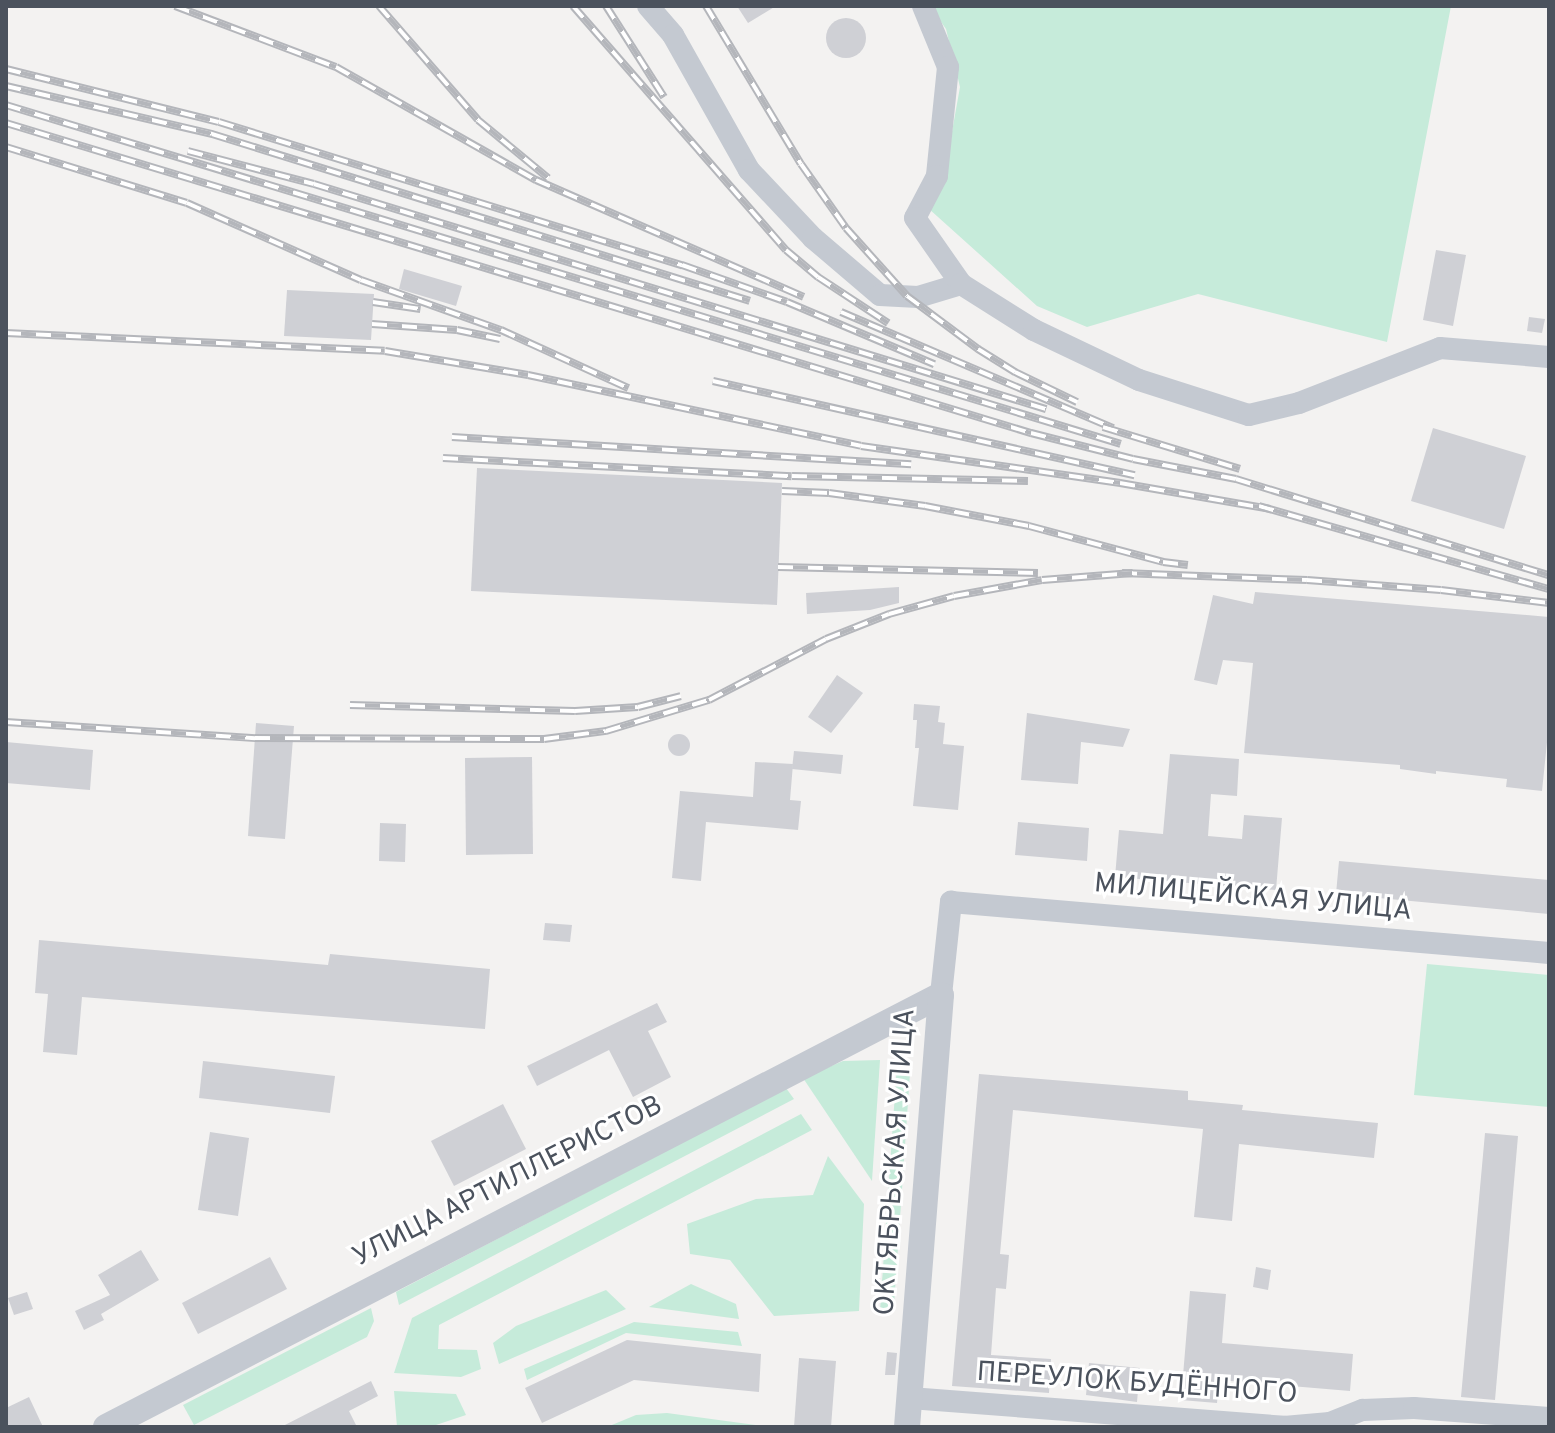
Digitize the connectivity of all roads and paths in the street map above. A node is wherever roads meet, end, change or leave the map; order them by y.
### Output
1 (648, 6) edge
2 (923, 6) edge
3 (961, 284) junction
4 (1549, 357) edge
5 (951, 902) joint
6 (1549, 953) edge
7 (941, 995) junction
8 (910, 1398) junction
9 (1549, 1418) edge
10 (106, 1427) edge
11 (907, 1427) edge

1 - 3 street
2 - 3 street
3 - 4 street
5 - 6 street, МИЛИЦЕЙСКАЯ УЛИЦА
5 - 7 street, ОКТЯБРЬСКАЯ УЛИЦА
7 - 8 street, ОКТЯБРЬСКАЯ УЛИЦА
7 - 10 street, УЛИЦА АРТИЛЛЕРИСТОВ
8 - 9 street, ПЕРЕУЛОК БУДЁННОГО
8 - 11 street, ОКТЯБРЬСКАЯ УЛИЦА

